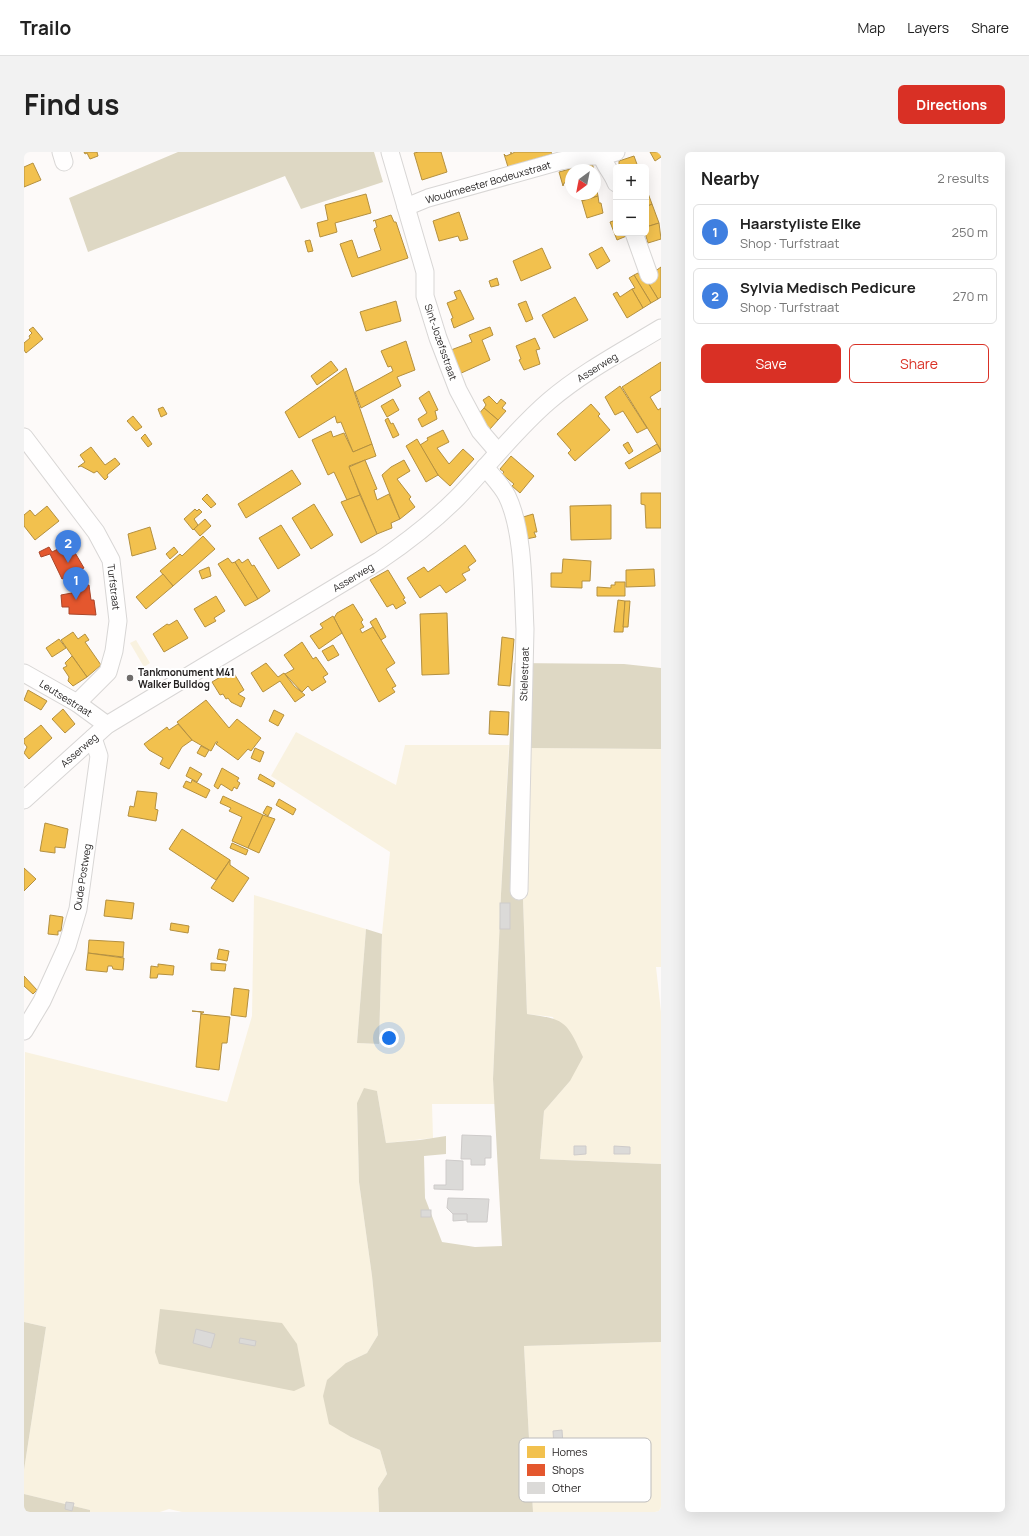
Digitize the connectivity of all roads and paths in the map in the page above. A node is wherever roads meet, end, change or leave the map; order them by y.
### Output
1 (390, 152) edge
2 (609, 154) edge
3 (559, 157) edge
4 (613, 174) edge
5 (406, 207) junction
6 (635, 236) edge
7 (650, 275) dead end
8 (661, 328) edge
9 (24, 437) edge
10 (498, 452) junction
11 (484, 467) junction
12 (25, 675) edge
13 (76, 703) junction
14 (107, 725) junction
15 (93, 738) junction
16 (24, 800) edge
17 (519, 891) dead end
18 (24, 1031) edge

1 - 5 street, Sint-Jozefsstraat
2 - 3 street, Woudmeester Bodeuxstraat
2 - 4 street
3 - 5 street, Woudmeester Bodeuxstraat
5 - 10 street, Sint-Jozefsstraat
6 - 7 street
8 - 10 street, Asserweg
9 - 13 street, Turfstraat
10 - 11 street, Asserweg
11 - 14 street, Asserweg
11 - 17 street, Stielestraat
12 - 13 street, Leutsestraat
13 - 14 street, Leutsestraat
14 - 15 street, Asserweg
15 - 16 street, Asserweg
15 - 18 street, Oude Postweg

